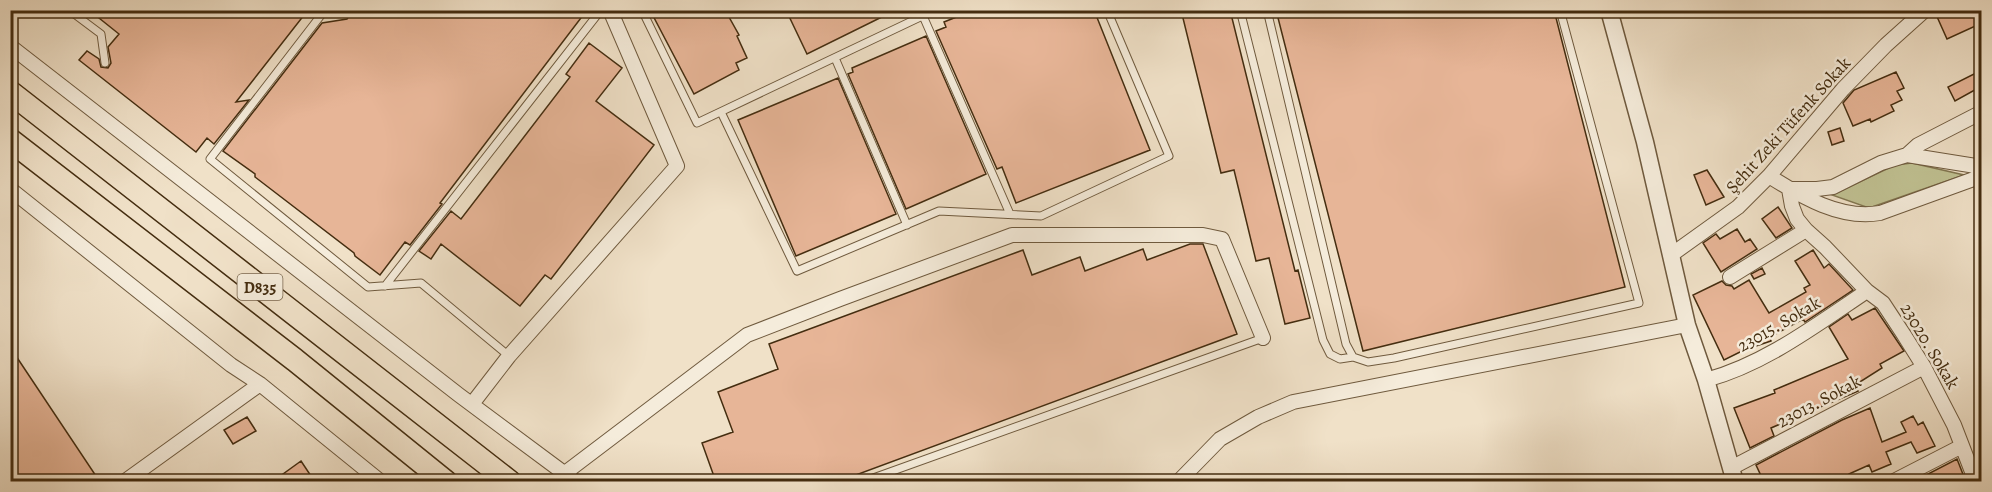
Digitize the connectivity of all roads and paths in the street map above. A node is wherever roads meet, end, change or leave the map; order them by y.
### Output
1 (69, 10) edge
2 (325, 10) edge
3 (601, 10) edge
4 (610, 10) edge
5 (642, 10) edge
6 (935, 10) edge
7 (1107, 10) edge
8 (1240, 10) edge
9 (1267, 10) edge
10 (1560, 10) edge
11 (1609, 10) edge
12 (1925, 10) edge
13 (923, 16) junction
14 (10, 46) edge
15 (835, 58) junction
16 (105, 63) dead end
17 (10, 92) edge
18 (721, 112) junction
19 (1982, 112) edge
20 (10, 140) edge
21 (1907, 155) junction
22 (1982, 167) edge
23 (1769, 176) junction
24 (1982, 176) edge
25 (10, 189) edge
26 (1788, 189) junction
27 (1010, 214) junction
28 (907, 225) junction
29 (1806, 230) junction
30 (1671, 255) junction
31 (1730, 277) dead end
32 (386, 285) junction
33 (1867, 291) junction
34 (1687, 325) junction
35 (1263, 338) joint
36 (509, 356) junction
37 (1353, 357) junction
38 (1924, 366) junction
39 (1706, 381) junction
40 (260, 384) junction
41 (471, 404) junction
42 (1962, 446) junction
43 (1733, 475) edge
44 (570, 478) edge
45 (124, 482) edge
46 (381, 482) edge
47 (446, 482) edge
48 (510, 482) edge
49 (862, 482) edge
50 (1179, 482) edge
51 (1892, 482) edge
52 (1976, 482) edge

1 - 16 lane
2 - 32 lane
3 - 32 lane
4 - 36 street
5 - 18 lane
6 - 13 lane
7 - 27 lane
8 - 37 lane
9 - 37 lane
10 - 37 lane
11 - 30 street
12 - 23 street, Şehit Zeki Tüfenk Sokak
13 - 15 lane
13 - 27 lane
14 - 41 street
15 - 18 lane
15 - 28 lane
17 - 48 highway, D835
18 - 28 lane
19 - 21 street
20 - 47 highway, D835
21 - 22 street
21 - 26 street
23 - 26 street
23 - 30 street, Şehit Zeki Tüfenk Sokak
24 - 26 street
25 - 40 street
26 - 29 street, 23020. Sokak
27 - 28 lane
29 - 31 street
29 - 33 street, 23020. Sokak
30 - 34 street
32 - 36 lane
33 - 38 street, 23020. Sokak
33 - 39 street, 23015. Sokak
34 - 39 street
34 - 50 street
35 - 44 street
35 - 49 lane
36 - 41 street
38 - 42 street, 23020. Sokak
38 - 43 street, 23013. Sokak
39 - 43 street
40 - 45 street
40 - 46 street
41 - 44 street
42 - 51 street
42 - 52 street, 23020. Sokak

